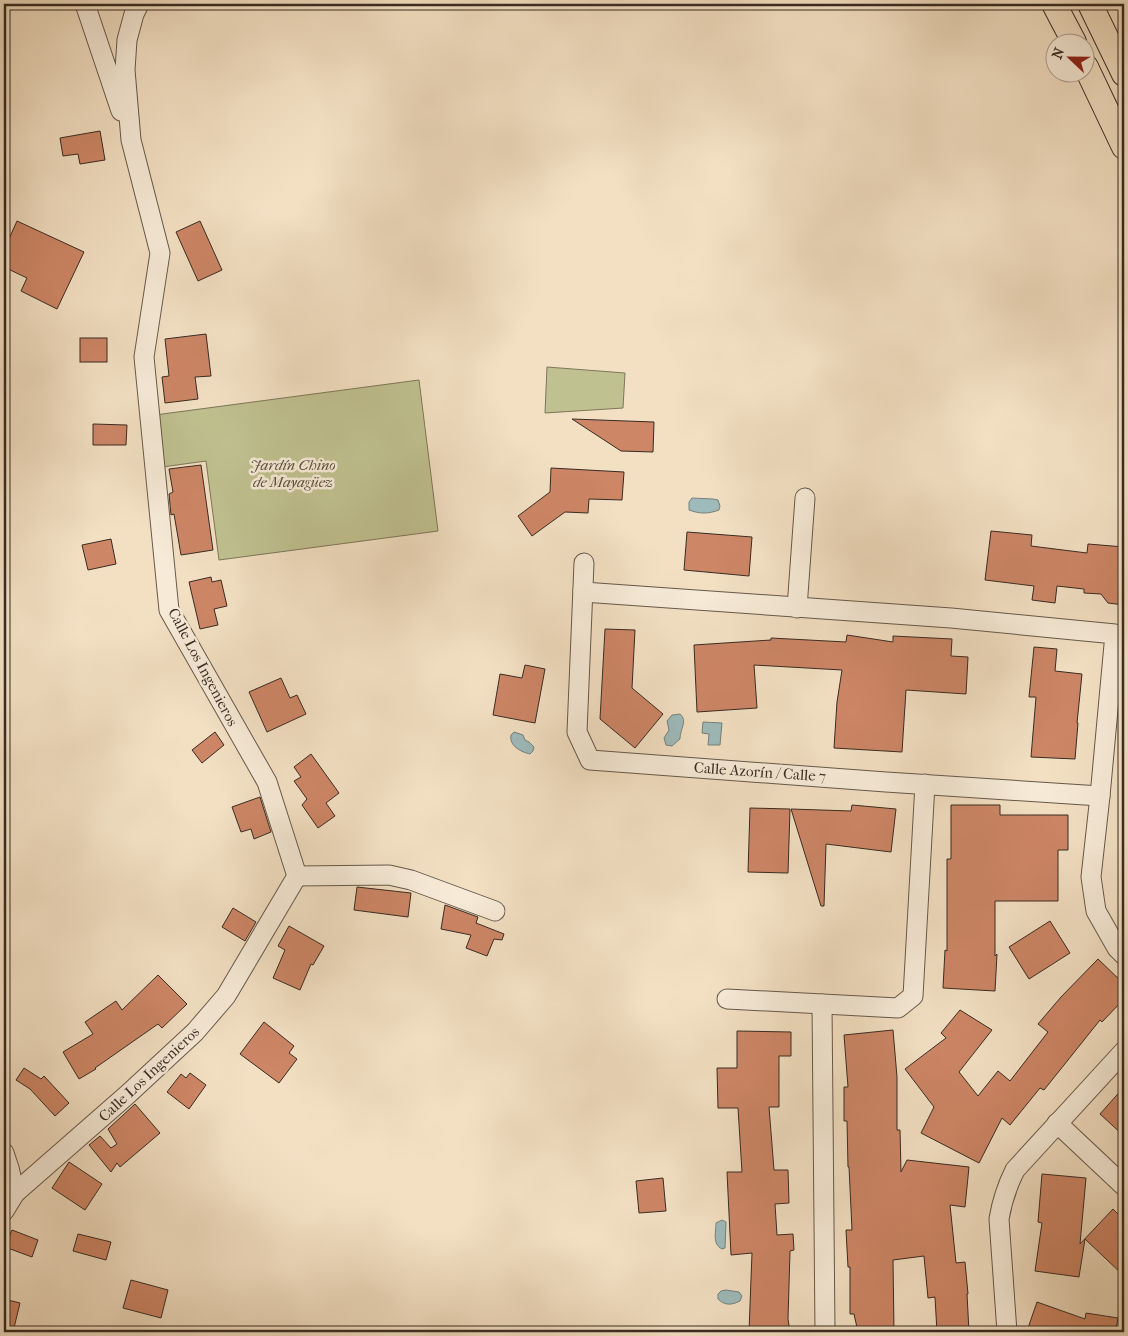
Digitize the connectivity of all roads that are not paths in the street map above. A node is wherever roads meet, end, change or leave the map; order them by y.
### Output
1 (85, 4) edge
2 (139, 4) edge
3 (1054, 4) edge
4 (1090, 4) edge
5 (1069, 32) edge
6 (1124, 74) edge
7 (1093, 82) edge
8 (131, 140) junction
9 (1124, 148) edge
10 (805, 498) dead end
11 (584, 563) dead end
12 (582, 592) junction
13 (797, 608) junction
14 (925, 784) junction
15 (1100, 796) junction
16 (297, 876) junction
17 (495, 911) dead end
18 (1124, 955) edge
19 (727, 999) dead end
20 (822, 1004) junction
21 (1124, 1051) edge
22 (1057, 1123) junction
23 (4, 1153) edge
24 (1124, 1186) edge
25 (15, 1193) junction
26 (4, 1211) edge
27 (825, 1332) edge
28 (1007, 1332) edge

1 - 8 street
2 - 8 street, Calle Los Ingenieros
3 - 5 main road
4 - 6 main road
7 - 9 main road
8 - 16 street, Calle Los Ingenieros
10 - 13 street
11 - 12 street, Calle Azorín / Calle 7
12 - 13 street
12 - 14 street, Calle Azorín / Calle 7
13 - 15 street
14 - 15 street, Calle Azorín / Calle 7
14 - 20 street
15 - 18 street
16 - 17 street
16 - 25 street, Calle Los Ingenieros
19 - 20 street
20 - 27 street
21 - 22 street
22 - 24 street
22 - 28 street
23 - 25 street
25 - 26 street, Calle Los Ingenieros

